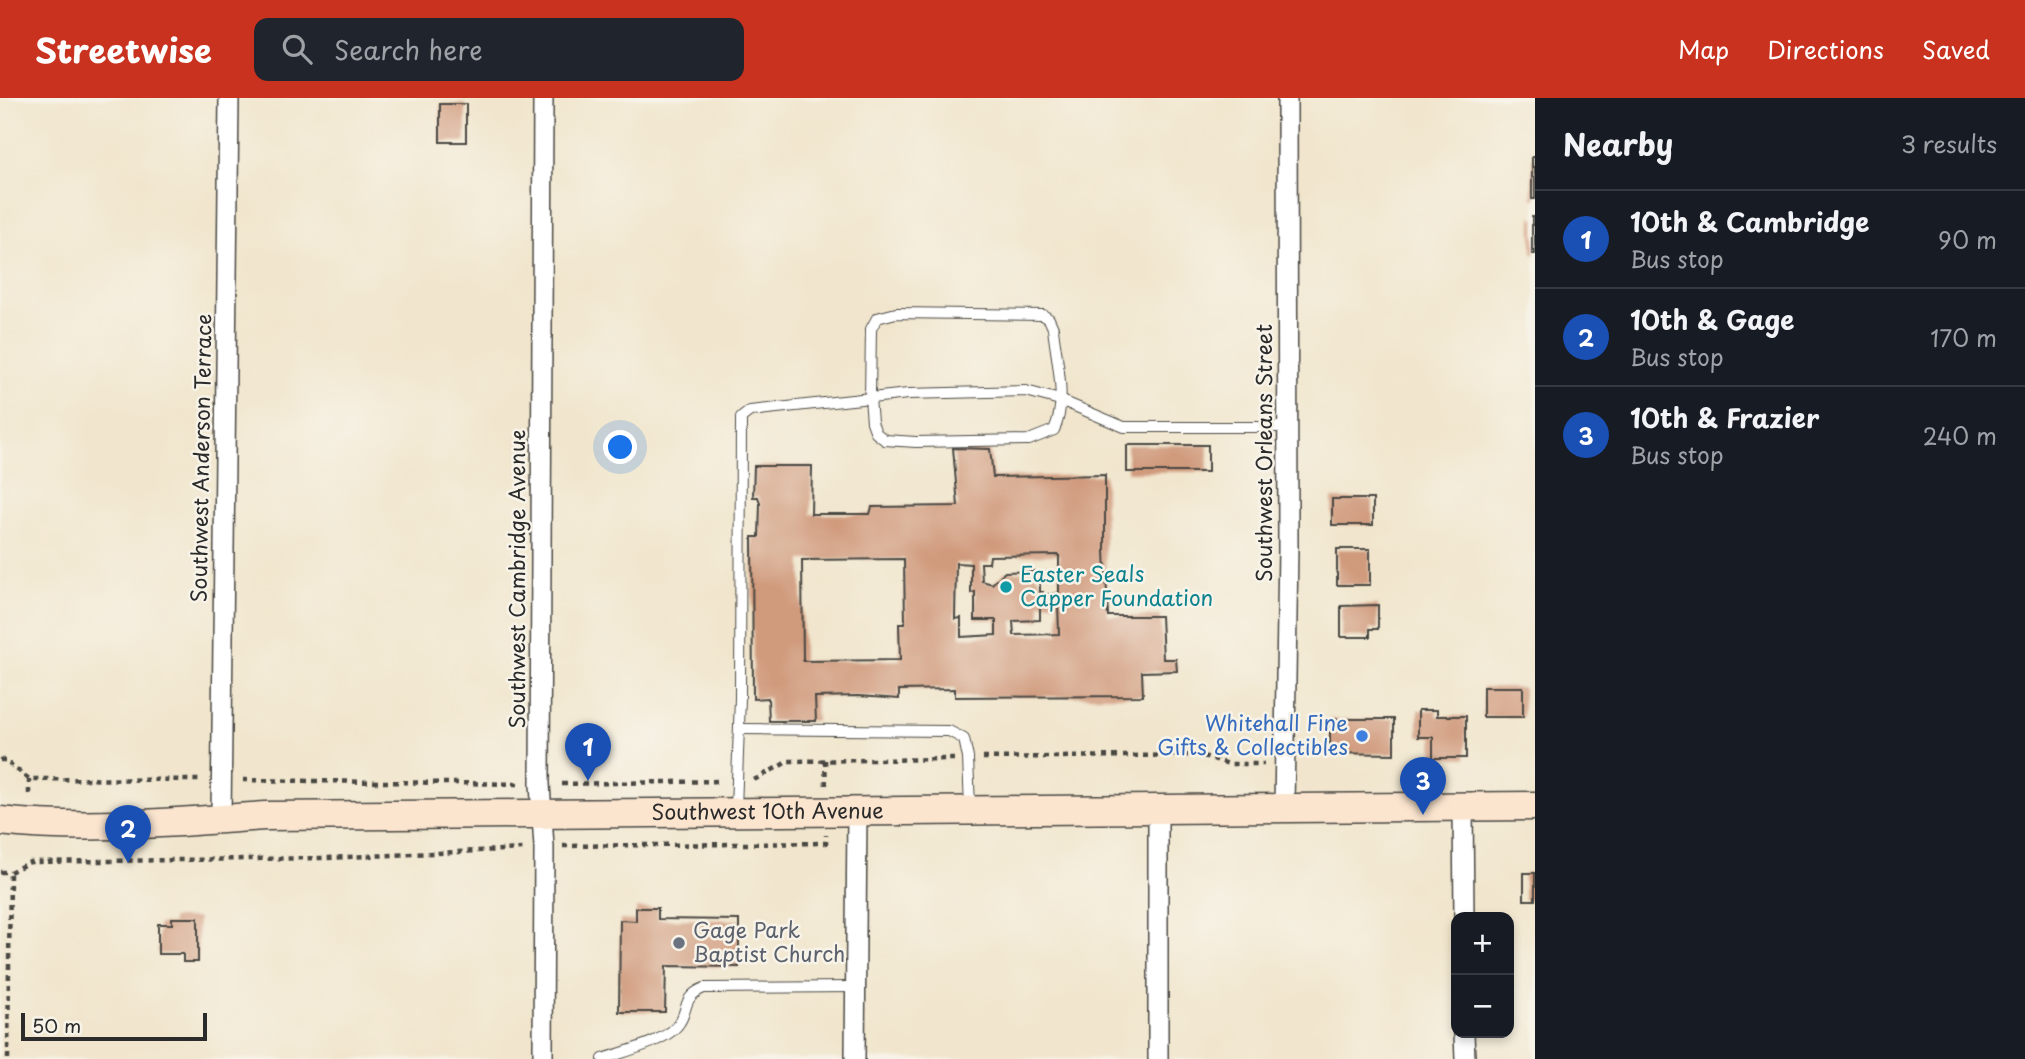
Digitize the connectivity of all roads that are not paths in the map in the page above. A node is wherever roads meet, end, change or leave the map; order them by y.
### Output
1 (229, 98) edge
2 (542, 98) edge
3 (1287, 98) edge
4 (870, 398) junction
5 (1060, 400) junction
6 (1288, 427) junction
7 (739, 729) junction
8 (1463, 806) junction
9 (1535, 806) edge
10 (1158, 808) junction
11 (1284, 808) junction
12 (970, 811) junction
13 (541, 813) junction
14 (736, 813) junction
15 (857, 813) junction
16 (222, 819) junction
17 (0, 821) edge
18 (1464, 912) edge
19 (855, 987) junction
20 (1464, 1038) edge
21 (543, 1059) edge
22 (603, 1059) edge
23 (855, 1059) edge
24 (1158, 1059) edge
25 (1465, 1059) edge

1 - 16 street, Southwest Anderson Terrace
2 - 13 street, Southwest Cambridge Avenue
3 - 6 street, Southwest Orleans Street
4 - 5 lane
4 - 5 lane
4 - 5 lane
4 - 7 lane
5 - 6 lane
6 - 11 street, Southwest Orleans Street
7 - 12 lane
7 - 14 lane
8 - 9 main road, Southwest 10th Avenue
8 - 11 main road, Southwest 10th Avenue
8 - 18 street
10 - 11 main road, Southwest 10th Avenue
10 - 12 main road, Southwest 10th Avenue
10 - 24 street
12 - 15 main road, Southwest 10th Avenue
13 - 14 main road, Southwest 10th Avenue
13 - 16 main road, Southwest 10th Avenue
13 - 21 street, Southwest Cambridge Avenue
14 - 15 main road, Southwest 10th Avenue
15 - 19 street
16 - 17 main road, Southwest 10th Avenue
19 - 22 lane
19 - 23 street
20 - 25 street

